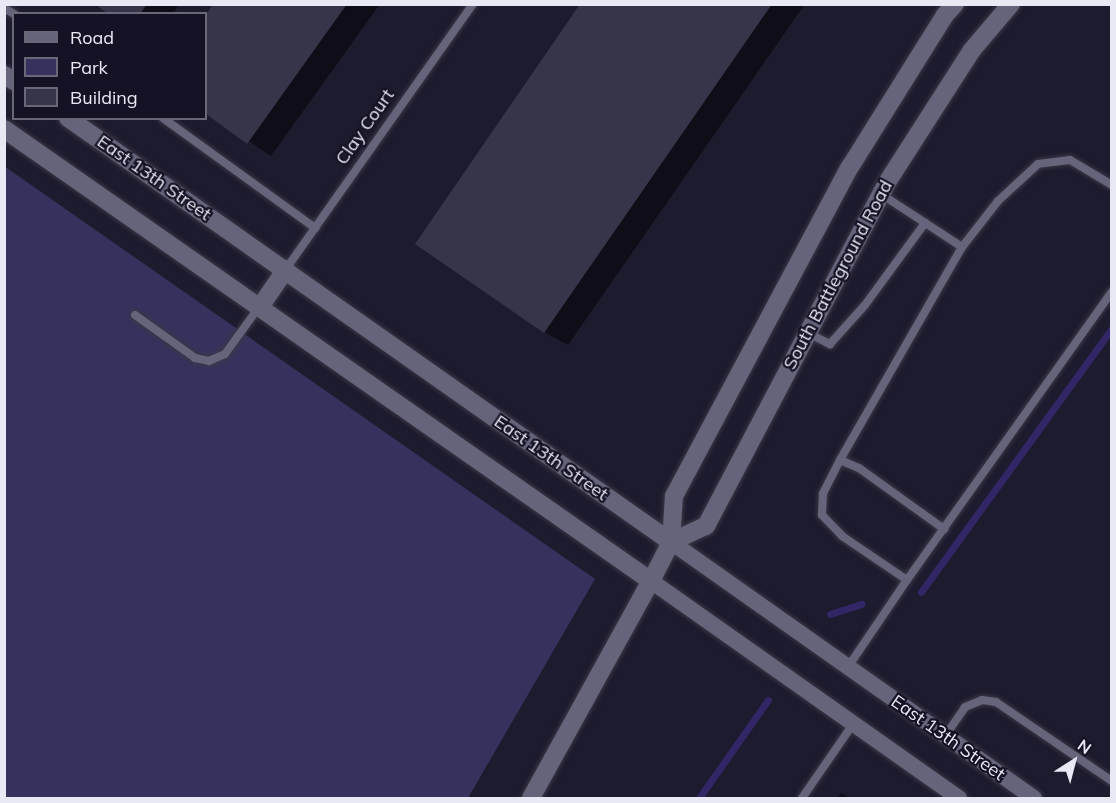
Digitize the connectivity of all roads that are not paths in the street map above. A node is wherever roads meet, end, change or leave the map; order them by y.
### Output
1 (472, 4) edge
2 (955, 4) edge
3 (1011, 4) edge
4 (71, 120) edge
5 (166, 120) edge
6 (4, 129) edge
7 (1112, 185) edge
8 (881, 193) junction
9 (925, 223) junction
10 (315, 228) junction
11 (962, 247) junction
12 (286, 269) junction
13 (1112, 292) edge
14 (260, 306) junction
15 (135, 315) dead end
16 (807, 332) junction
17 (840, 460) junction
18 (944, 529) junction
19 (671, 542) junction
20 (907, 580) junction
21 (651, 581) junction
22 (848, 667) junction
23 (853, 724) junction
24 (945, 736) junction
25 (1112, 781) edge
26 (531, 798) edge
27 (802, 798) edge
28 (959, 798) edge
29 (1034, 798) edge

1 - 10 lane, Clay Court
2 - 19 main road
3 - 8 main road, South Battleground Road
4 - 12 main road, East 13th Street
5 - 10 lane
6 - 14 main road
7 - 11 lane
8 - 9 lane
8 - 16 main road, South Battleground Road
9 - 11 lane
9 - 16 lane
10 - 12 lane, Clay Court
11 - 17 lane
12 - 14 main road
12 - 19 main road, East 13th Street
13 - 18 lane
14 - 15 lane
14 - 21 main road
16 - 19 main road, South Battleground Road
17 - 18 lane
17 - 20 lane
18 - 20 lane
19 - 21 main road
19 - 22 street, East 13th Street
20 - 22 lane
21 - 23 street
21 - 26 main road
22 - 24 street, East 13th Street
23 - 27 lane
23 - 28 street
24 - 25 lane
24 - 29 street, East 13th Street

